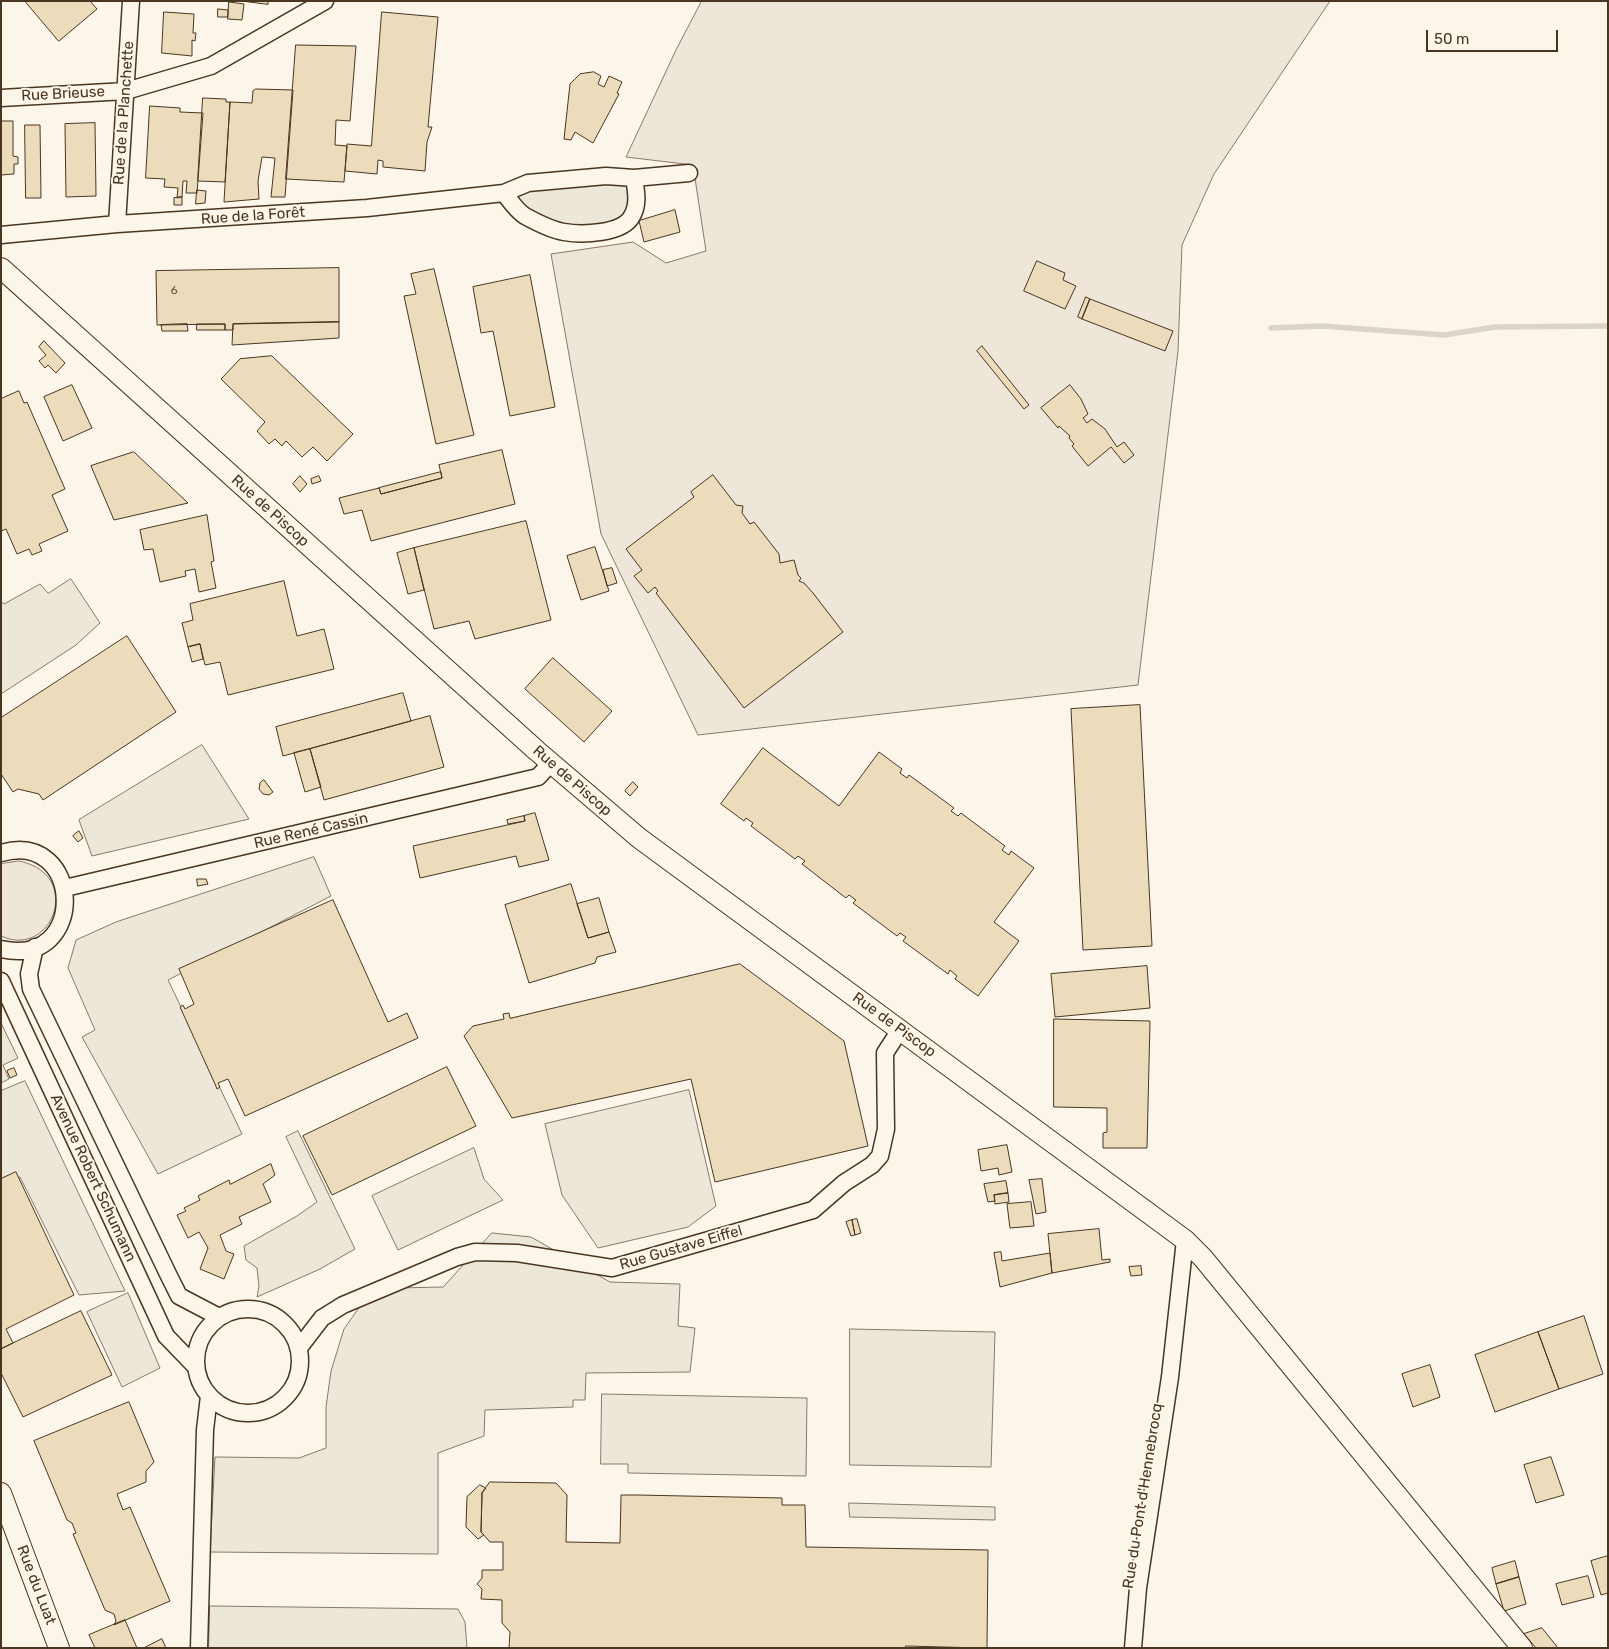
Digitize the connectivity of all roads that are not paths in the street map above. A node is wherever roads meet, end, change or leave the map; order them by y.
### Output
1 (131, 1) edge
2 (326, 1) edge
3 (126, 91) junction
4 (1, 98) edge
5 (689, 174) dead end
6 (634, 178) junction
7 (504, 194) junction
8 (117, 224) junction
9 (1, 235) edge
10 (1, 268) edge
11 (551, 763) junction
12 (4, 849) edge
13 (65, 888) junction
14 (35, 947) junction
15 (1, 949) edge
16 (1, 981) edge
17 (900, 1030) junction
18 (1185, 1240) junction
19 (219, 1317) junction
20 (1172, 1346) junction
21 (299, 1348) junction
22 (196, 1367) junction
23 (209, 1396) junction
24 (1, 1493) edge
25 (59, 1648) edge
26 (199, 1648) edge
27 (1123, 1648) edge
28 (1133, 1648) edge
29 (1522, 1648) edge

1 - 3 street, Rue de la Planchette
2 - 3 street, Rue Brieuse
3 - 4 street, Rue Brieuse
3 - 8 street, Rue de la Planchette
5 - 6 street, Rue de la Forêt
6 - 7 street, Rue de la Forêt
6 - 7 street
7 - 8 street, Rue de la Forêt
8 - 9 street, Rue de la Forêt
10 - 11 street, Rue de Piscop
11 - 13 street, Rue René Cassin
11 - 17 street, Rue de Piscop
12 - 13 street
13 - 14 street
14 - 15 street
14 - 19 street, Avenue Robert Schumann
16 - 22 street, Avenue Robert Schumann
17 - 18 street, Rue de Piscop
17 - 21 street, Rue Gustave Eiffel
18 - 20 street, Rue du Pont d'Hennebrocq
18 - 29 street, Rue de Piscop
19 - 21 street
19 - 22 street
20 - 27 street, Rue du Pont d'Hennebrocq
20 - 28 street, Rue du Pont d'Hennebrocq
21 - 23 street
22 - 23 street
23 - 26 street
24 - 25 street, Rue du Luat

